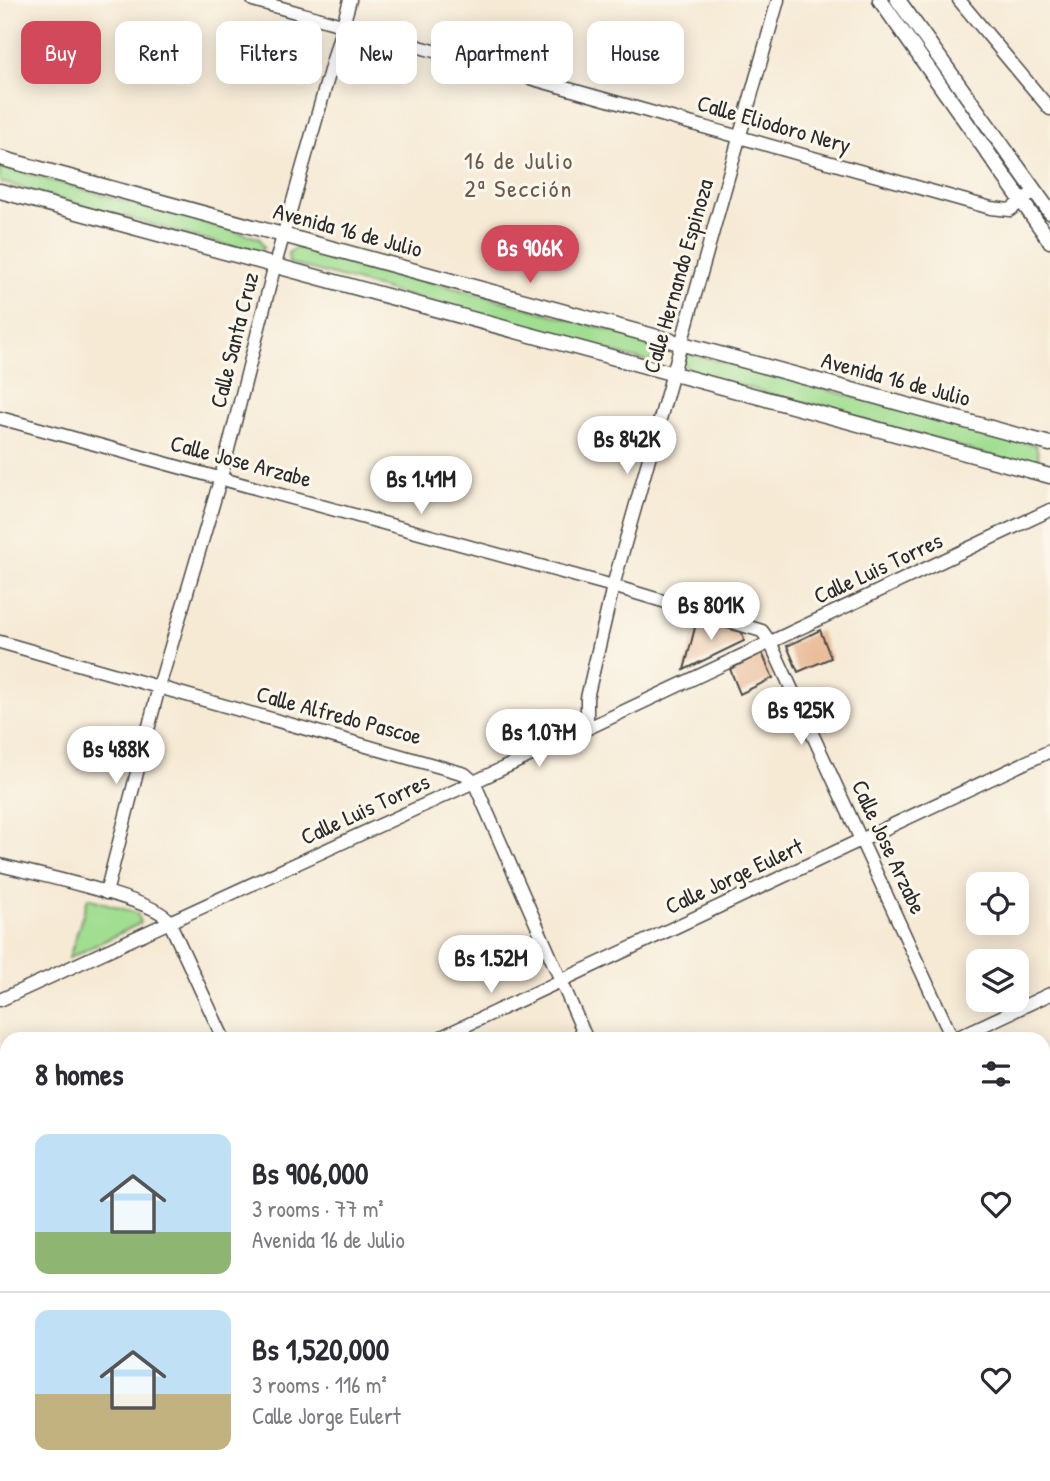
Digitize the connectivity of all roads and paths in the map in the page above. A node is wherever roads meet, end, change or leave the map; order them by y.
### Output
1 (253, 0) edge
2 (350, 0) edge
3 (778, 0) edge
4 (880, 0) edge
5 (898, 0) edge
6 (959, 0) edge
7 (344, 21) edge
8 (336, 23) edge
9 (417, 46) edge
10 (336, 50) edge
11 (1050, 109) edge
12 (739, 136) junction
13 (0, 158) edge
14 (0, 191) edge
15 (1035, 191) junction
16 (1021, 202) junction
17 (1050, 212) edge
18 (283, 236) junction
19 (1050, 241) edge
20 (274, 268) junction
21 (681, 344) junction
22 (673, 374) junction
23 (0, 418) edge
24 (1050, 444) edge
25 (221, 477) junction
26 (1050, 477) edge
27 (1050, 510) edge
28 (613, 586) junction
29 (0, 642) edge
30 (770, 642) junction
31 (159, 687) junction
32 (590, 727) junction
33 (1050, 751) edge
34 (474, 782) junction
35 (862, 838) junction
36 (0, 865) edge
37 (106, 893) junction
38 (169, 921) junction
39 (561, 981) junction
40 (1050, 994) edge
41 (0, 1000) edge
42 (220, 1032) edge
43 (452, 1032) edge
44 (583, 1032) edge
45 (950, 1032) edge
46 (968, 1032) edge

1 - 8 street, Calle Eliodoro Nery
2 - 7 street, Calle Santa Cruz
3 - 12 street, Calle Hernando Espinoza
4 - 16 street
5 - 15 street
6 - 11 street
9 - 12 street, Calle Eliodoro Nery
10 - 18 street, Calle Santa Cruz
12 - 16 street, Calle Eliodoro Nery
12 - 21 street, Calle Hernando Espinoza
13 - 18 street, Avenida 16 de Julio
14 - 20 street
15 - 16 street, Calle Eliodoro Nery
15 - 17 street
16 - 19 street
18 - 20 street, Calle Santa Cruz
18 - 21 street, Avenida 16 de Julio
20 - 22 street
20 - 25 street, Calle Santa Cruz
21 - 22 street, Calle Hernando Espinoza
21 - 24 street, Avenida 16 de Julio
22 - 26 street
22 - 28 street, Calle Hernando Espinoza
23 - 25 street, Calle Jose Arzabe
25 - 28 street, Calle Jose Arzabe
25 - 31 street, Calle Santa Cruz
27 - 30 street, Calle Luis Torres
28 - 30 street, Calle Jose Arzabe
28 - 32 street, Calle Hernando Espinoza
29 - 31 street, Calle Alfredo Pascoe
30 - 32 street, Calle Luis Torres
30 - 35 street, Calle Jose Arzabe
31 - 34 street, Calle Alfredo Pascoe
31 - 37 street, Calle Santa Cruz
32 - 34 street, Calle Luis Torres
33 - 35 street, Calle Jorge Eulert
34 - 38 street, Calle Luis Torres
34 - 39 street
35 - 39 street, Calle Jorge Eulert
35 - 45 street, Calle Jose Arzabe
36 - 37 street
37 - 38 street
38 - 41 street, Calle Luis Torres
38 - 42 street
39 - 43 street, Calle Jorge Eulert
39 - 44 street
40 - 46 street

